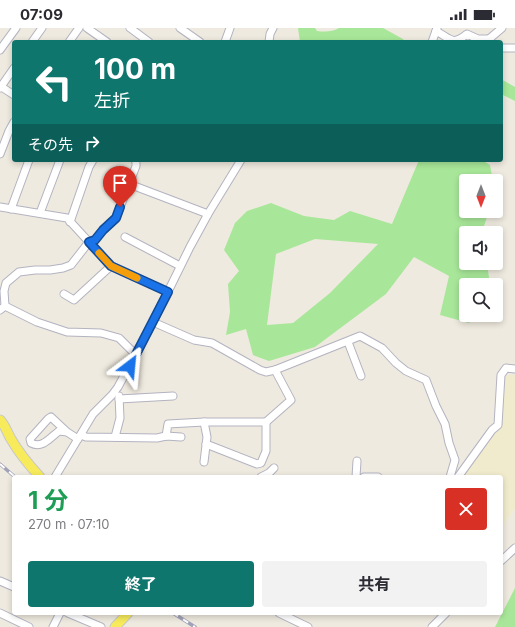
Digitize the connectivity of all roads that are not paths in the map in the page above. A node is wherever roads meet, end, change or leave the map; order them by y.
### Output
1 (16, 28) edge
2 (42, 28) edge
3 (79, 28) edge
4 (87, 28) edge
5 (130, 28) edge
6 (180, 28) edge
7 (230, 28) edge
8 (273, 28) edge
9 (502, 28) edge
10 (437, 29) edge
11 (33, 40) edge
12 (70, 40) edge
13 (103, 40) edge
14 (143, 40) edge
15 (197, 40) edge
16 (226, 40) edge
17 (270, 40) edge
18 (433, 40) edge
19 (453, 40) edge
20 (459, 40) edge
21 (484, 40) edge
22 (491, 40) edge
23 (503, 48) edge
24 (515, 48) edge
25 (0, 50) edge
26 (12, 71) edge
27 (0, 87) edge
28 (12, 94) edge
29 (12, 126) edge
30 (0, 154) edge
31 (28, 162) edge
32 (59, 162) edge
33 (92, 162) edge
34 (136, 162) edge
35 (240, 162) edge
36 (129, 184) junction
37 (0, 207) edge
38 (11, 209) junction
39 (40, 213) junction
40 (208, 214) junction
41 (70, 222) junction
42 (125, 237) dead end
43 (89, 242) junction
44 (111, 266) junction
45 (180, 266) junction
46 (0, 277) edge
47 (6, 283) junction
48 (168, 292) junction
49 (64, 294) dead end
50 (3, 308) edge
51 (153, 322) junction
52 (348, 342) junction
53 (136, 355) junction
54 (515, 369) edge
55 (275, 370) junction
56 (361, 376) dead end
57 (118, 386) junction
58 (173, 396) dead end
59 (119, 399) junction
60 (0, 420) edge
61 (204, 422) junction
62 (266, 422) junction
63 (67, 432) junction
64 (166, 436) junction
65 (79, 437) junction
66 (115, 437) junction
67 (181, 438) dead end
68 (206, 444) junction
69 (357, 461) dead end
70 (204, 462) dead end
71 (274, 468) dead end
72 (38, 475) edge
73 (56, 475) edge
74 (267, 475) edge
75 (356, 475) edge
76 (451, 475) edge
77 (459, 475) edge
78 (515, 548) edge
79 (503, 559) edge
80 (0, 581) edge
81 (12, 586) edge
82 (0, 613) edge
83 (59, 615) edge
84 (73, 615) edge
85 (126, 615) edge
86 (284, 615) edge
87 (444, 615) edge
88 (29, 627) edge
89 (53, 627) edge
90 (101, 627) edge
91 (115, 627) edge
92 (308, 627) edge
93 (432, 627) edge

1 - 25 street
2 - 11 street
3 - 12 street
4 - 13 street
5 - 14 street
6 - 15 street
7 - 16 street
8 - 17 street
9 - 22 street
10 - 18 street
10 - 19 street
20 - 21 street
23 - 24 street
26 - 27 street
27 - 28 street
29 - 30 street
31 - 38 street
32 - 39 street
33 - 41 street
34 - 36 street
35 - 40 street
36 - 40 street
36 - 43 street
37 - 38 street
38 - 39 street
39 - 41 street
40 - 45 street
41 - 43 street
42 - 45 street
43 - 44 street
43 - 47 street
44 - 48 street
44 - 49 street
45 - 48 street
46 - 47 street
47 - 50 street
48 - 51 street
50 - 53 street
51 - 53 street
51 - 55 street
52 - 55 street
52 - 56 street
52 - 76 street
53 - 57 street
54 - 77 street
55 - 62 street
57 - 59 street
57 - 65 street
58 - 59 street
59 - 66 street
60 - 72 main road
61 - 62 street
61 - 64 street
61 - 68 street
62 - 68 street
63 - 63 street
63 - 65 street
64 - 66 street
64 - 67 street
65 - 66 street
65 - 73 street
68 - 70 street
69 - 75 street
71 - 74 street
78 - 79 street
80 - 81 street
82 - 88 street
83 - 89 street
84 - 90 street
85 - 91 main road
86 - 92 street
87 - 93 street

